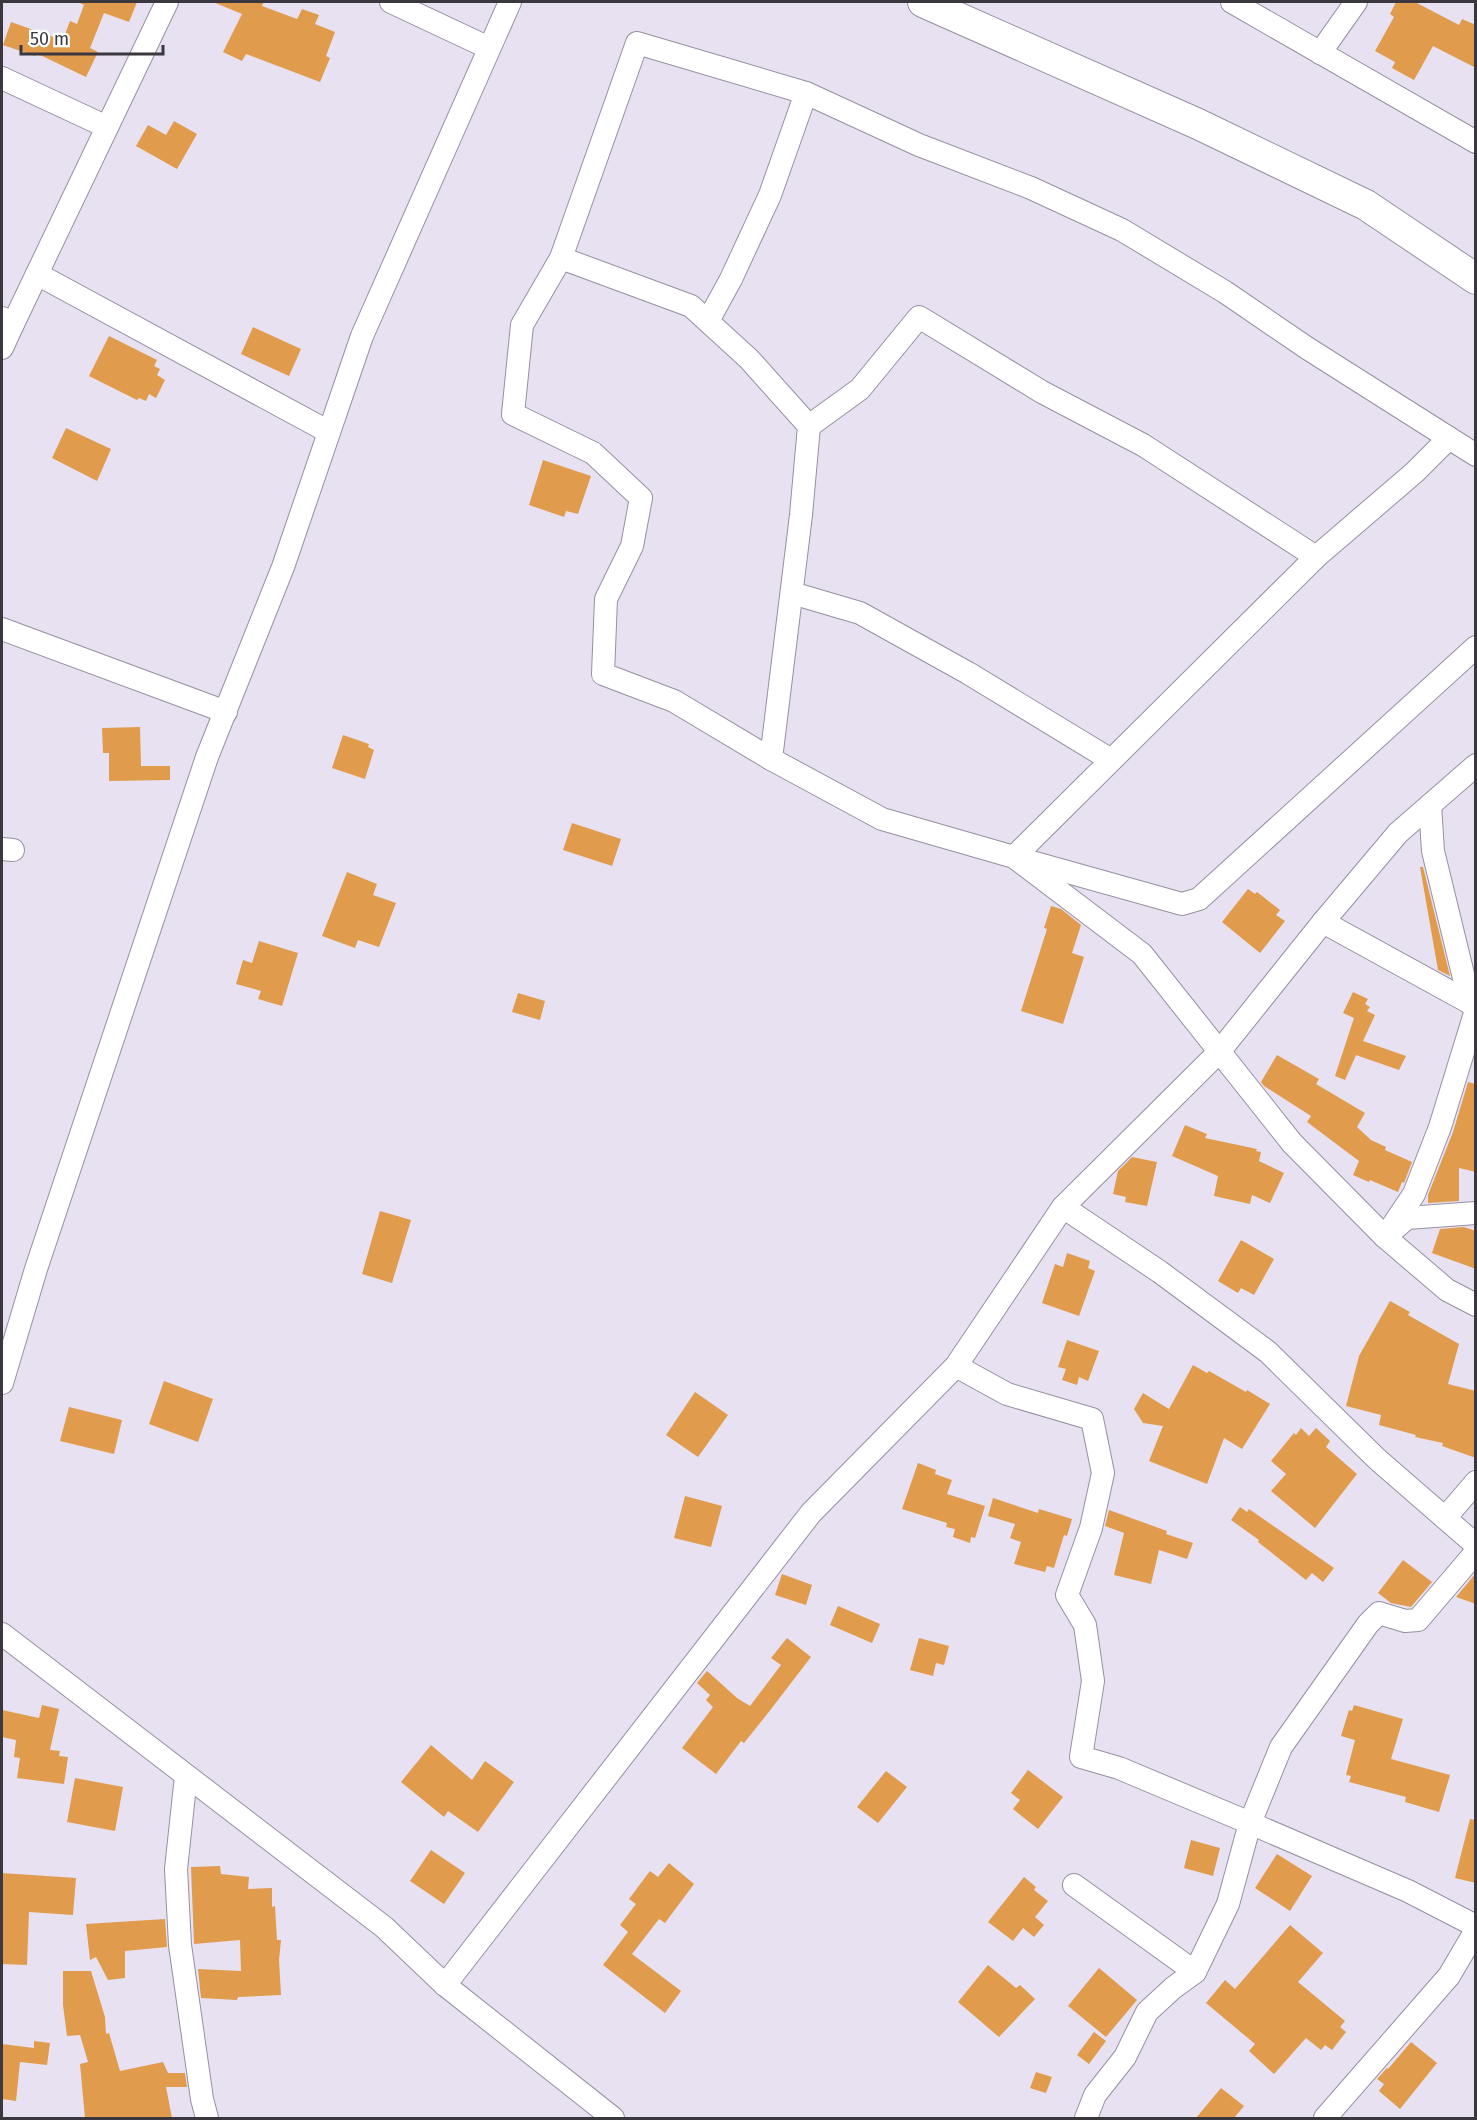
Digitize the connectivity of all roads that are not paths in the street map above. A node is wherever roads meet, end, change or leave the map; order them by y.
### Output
1 (167, 2) edge
2 (391, 2) edge
3 (510, 2) edge
4 (923, 2) edge
5 (963, 2) edge
6 (1232, 2) edge
7 (1356, 2) edge
8 (489, 48) junction
9 (1320, 53) junction
10 (2, 78) edge
11 (806, 93) junction
12 (106, 128) junction
13 (1476, 142) edge
14 (561, 258) junction
15 (1476, 262) edge
16 (37, 274) junction
17 (1476, 279) edge
18 (7, 321) edge
19 (708, 321) junction
20 (2, 348) edge
21 (809, 426) junction
22 (329, 432) junction
23 (1449, 438) junction
24 (1476, 455) edge
25 (1316, 557) junction
26 (792, 593) junction
27 (2, 629) edge
28 (1476, 647) edge
29 (225, 712) junction
30 (771, 759) junction
31 (1111, 760) junction
32 (1476, 765) edge
33 (1430, 805) junction
34 (1014, 857) junction
35 (1323, 922) junction
36 (1474, 1006) edge
37 (1219, 1052) junction
38 (1063, 1207) junction
39 (1476, 1213) edge
40 (1385, 1237) junction
41 (1476, 1305) edge
42 (956, 1366) junction
43 (2, 1383) edge
44 (1476, 1482) edge
45 (1445, 1518) junction
46 (1476, 1545) edge
47 (1476, 1552) edge
48 (2, 1634) edge
49 (186, 1776) junction
50 (1250, 1823) junction
51 (1074, 1885) dead end
52 (1476, 1928) edge
53 (1195, 1972) junction
54 (445, 1985) junction
55 (207, 2118) edge
56 (613, 2118) edge
57 (1086, 2118) edge
58 (1325, 2118) edge

1 - 12 street
2 - 8 street
3 - 8 street
4 - 17 main road
5 - 15 main road
6 - 9 street
7 - 9 street
8 - 22 street
9 - 13 street
10 - 12 street
11 - 14 street
11 - 19 street
11 - 23 street
12 - 16 street
14 - 19 street
14 - 30 street
16 - 18 street
16 - 22 street
18 - 20 street
19 - 21 street
21 - 25 street
21 - 26 street
22 - 29 street
23 - 24 street
23 - 25 street
25 - 31 street
26 - 30 street
26 - 31 street
27 - 29 street
28 - 34 street
29 - 43 street
30 - 34 street
31 - 34 street
32 - 33 street
33 - 35 street
33 - 36 street
34 - 37 street
35 - 36 street
35 - 37 street
36 - 40 street
37 - 38 street
37 - 40 street
38 - 42 street
38 - 45 street
39 - 40 street
40 - 41 street
42 - 50 street
42 - 54 street
44 - 45 street
45 - 46 street
47 - 50 street
48 - 49 street
49 - 54 street
49 - 55 street
50 - 52 street
50 - 53 street
51 - 53 street
52 - 58 street
53 - 57 street
54 - 56 street

